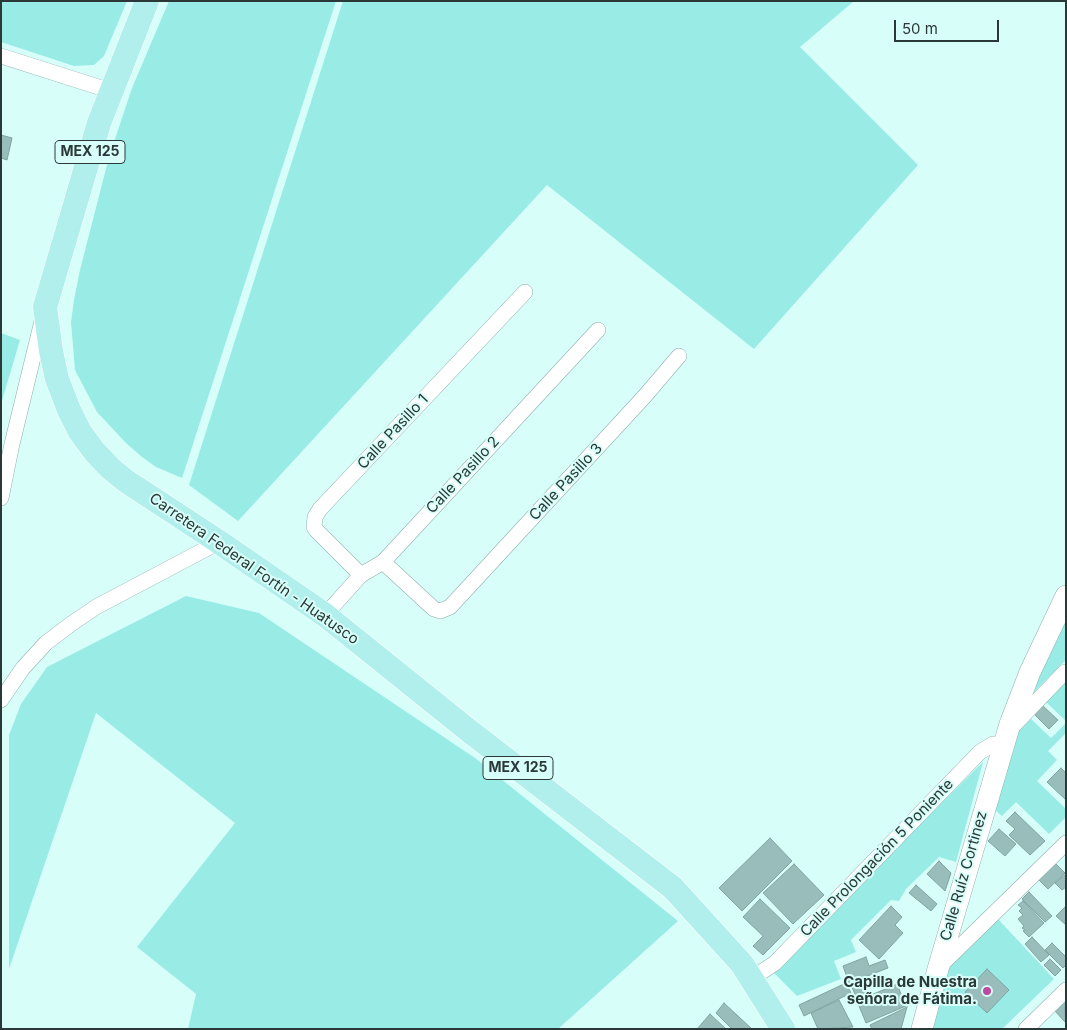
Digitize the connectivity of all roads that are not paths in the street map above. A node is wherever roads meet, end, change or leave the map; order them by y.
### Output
1 (147, 1) edge
2 (1, 56) edge
3 (111, 91) junction
4 (525, 292) dead end
5 (45, 307) junction
6 (598, 330) dead end
7 (679, 356) dead end
8 (1, 498) edge
9 (218, 542) junction
10 (383, 562) junction
11 (361, 575) junction
12 (1066, 596) edge
13 (325, 615) junction
14 (1065, 672) edge
15 (1, 700) edge
16 (1007, 733) junction
17 (1063, 852) edge
18 (938, 968) junction
19 (752, 979) junction
20 (1066, 990) edge
21 (783, 1029) edge
22 (922, 1029) edge
23 (1026, 1029) edge

1 - 3 main road, Carretera Federal Fortín - Huatusco / MEX 125
2 - 3 street
3 - 5 main road, Carretera Federal Fortín - Huatusco / MEX 125
4 - 11 street, Calle Pasillo 1
5 - 8 street
5 - 9 main road, Carretera Federal Fortín - Huatusco / MEX 125
6 - 10 street, Calle Pasillo 2
7 - 10 street, Calle Pasillo 3
9 - 13 main road, Carretera Federal Fortín - Huatusco / MEX 125
9 - 15 street
10 - 11 street, Calle Pasillo 2
11 - 13 street, Calle Pasillo 2
12 - 16 street, Calle Ruíz Cortinez
13 - 19 main road, Carretera Federal Fortín - Huatusco / MEX 125
14 - 16 street, Calle Prolongación 5 Poniente
16 - 18 street, Calle Ruíz Cortinez
16 - 19 street, Calle Prolongación 5 Poniente
17 - 18 street
18 - 22 street, Calle Ruíz Cortinez
19 - 21 main road, Carretera Federal Fortín - Huatusco / MEX 125
20 - 23 street

